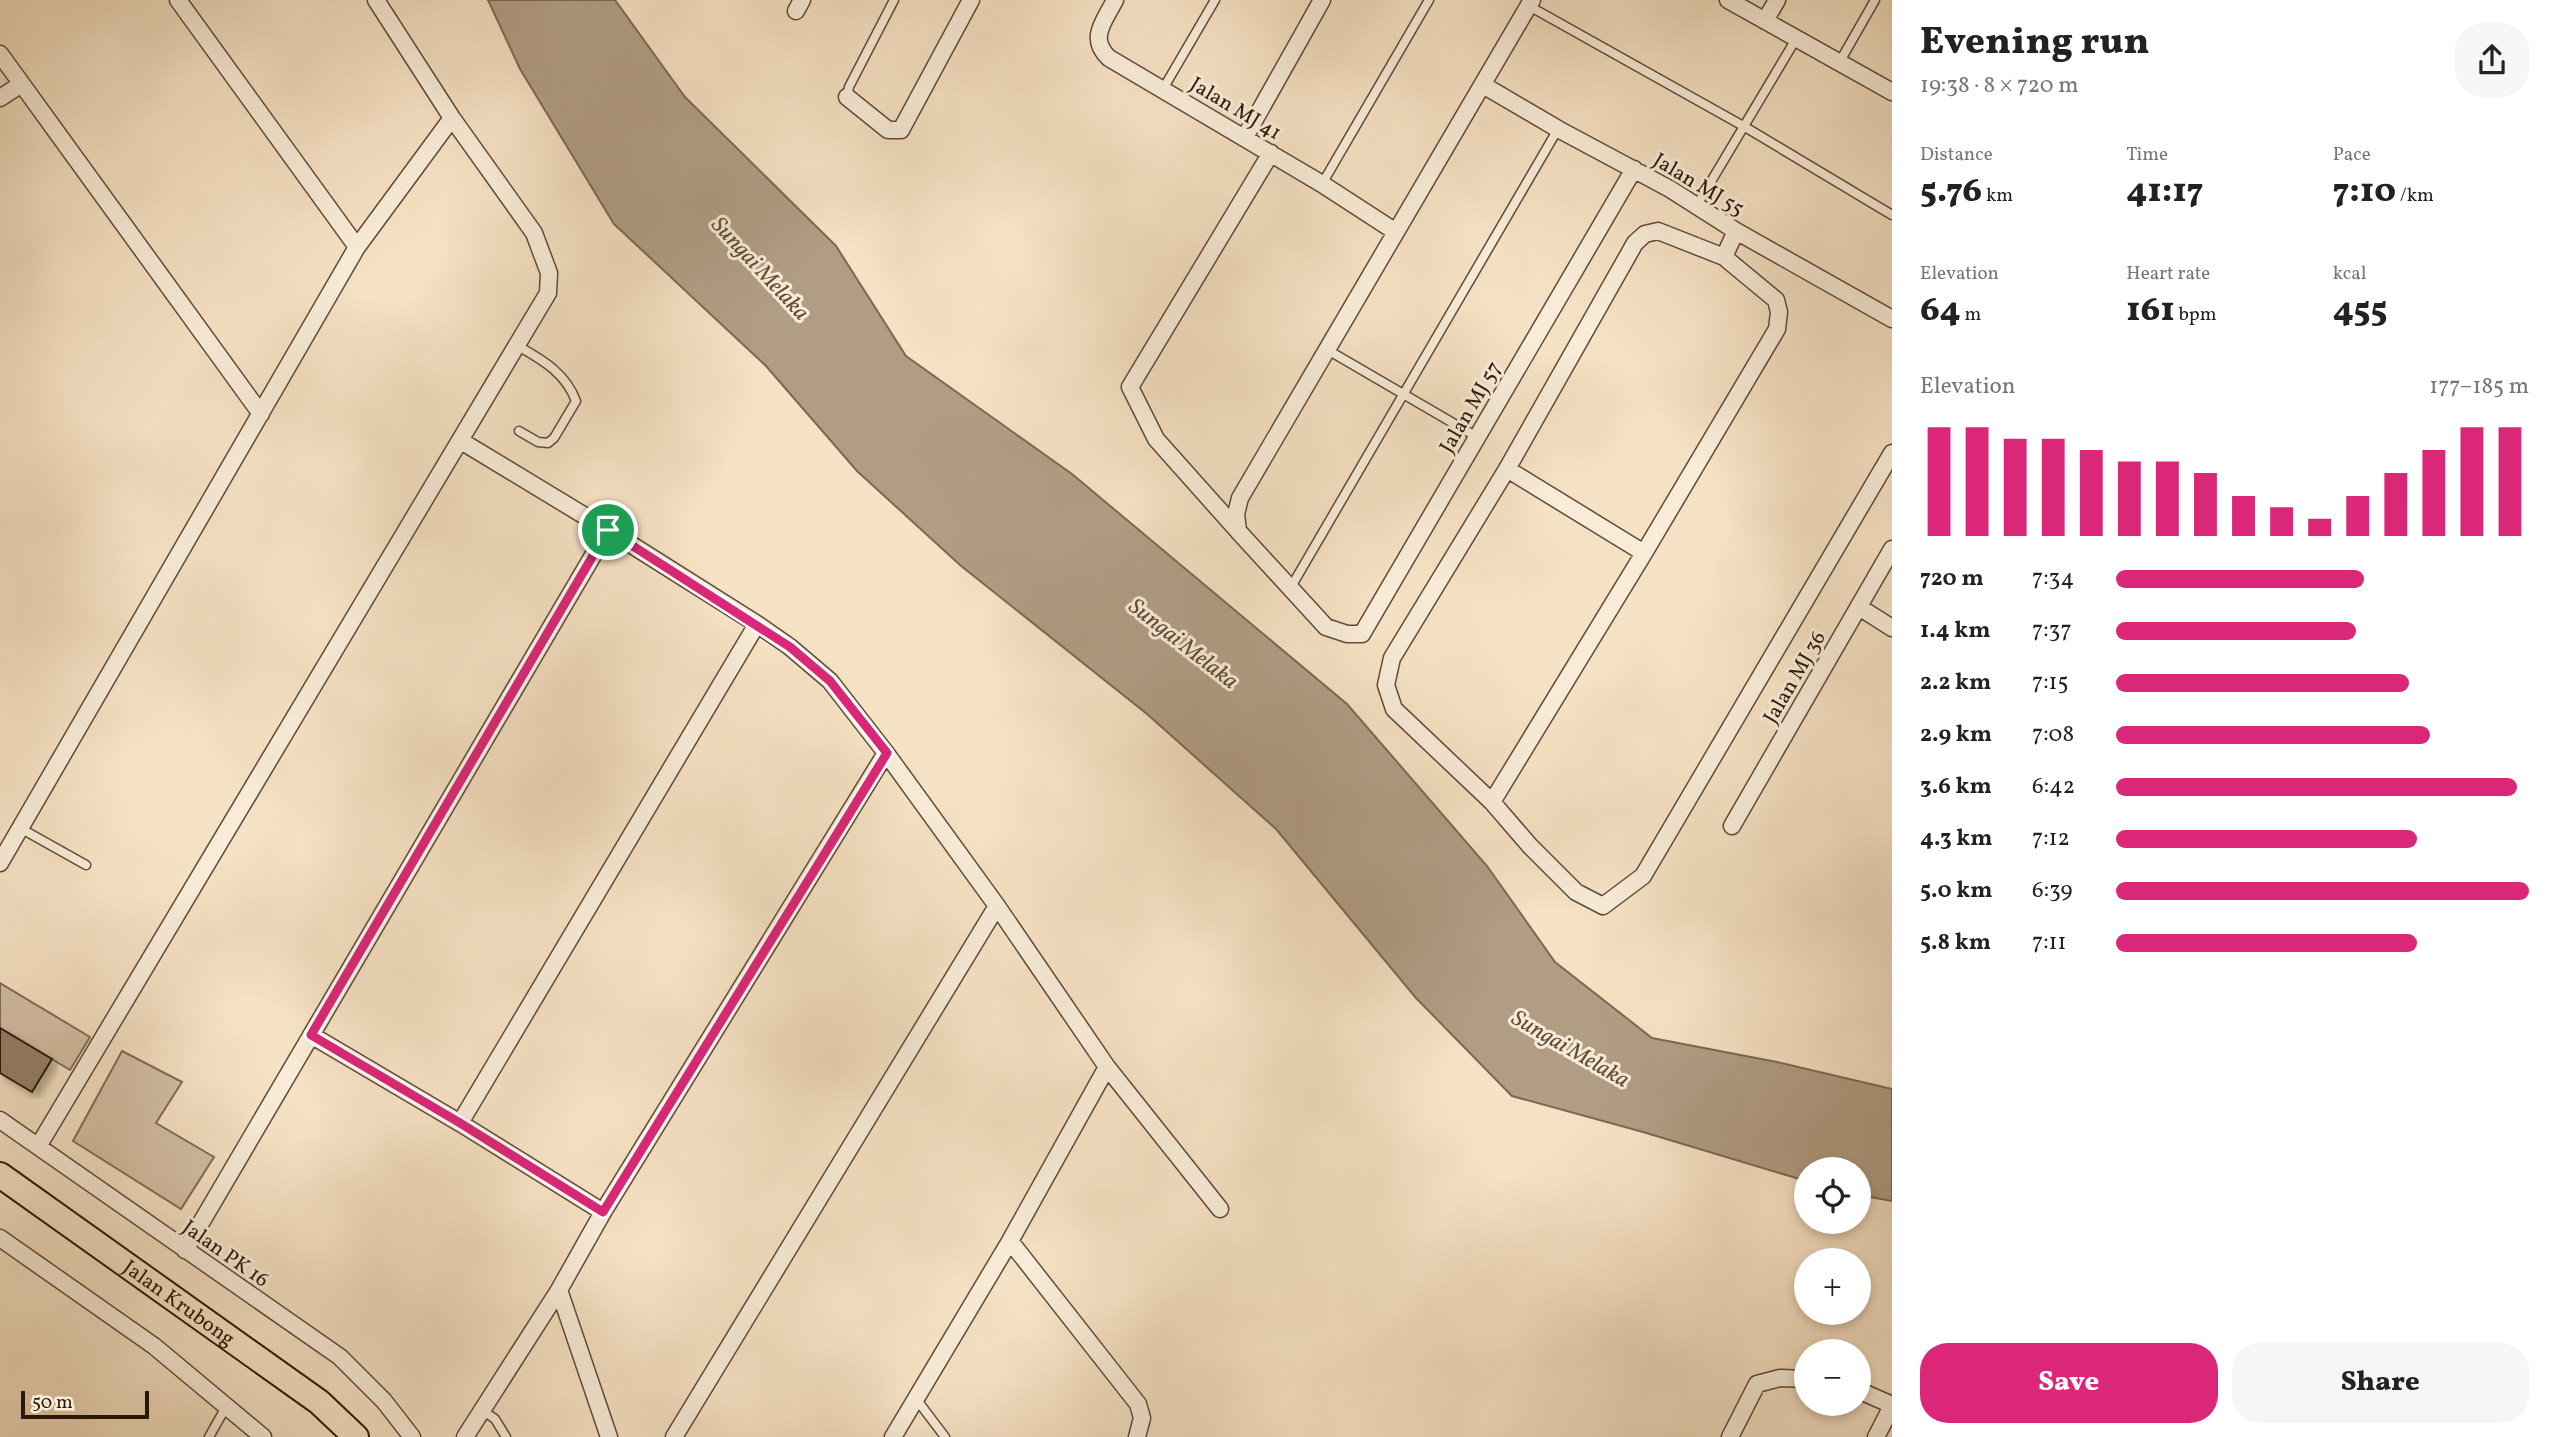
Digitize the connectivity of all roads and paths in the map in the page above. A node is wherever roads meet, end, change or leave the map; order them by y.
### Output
1 (178, 0) edge
2 (376, 0) edge
3 (894, 0) edge
4 (971, 0) edge
5 (1115, 0) edge
6 (1215, 0) edge
7 (1322, 0) edge
8 (1429, 0) edge
9 (1728, 0) edge
10 (1777, 0) edge
11 (1875, 0) edge
12 (1530, 3) edge
13 (1765, 21) junction
14 (1796, 39) junction
15 (0, 54) edge
16 (1839, 63) junction
17 (20, 85) junction
18 (1483, 85) junction
19 (1164, 89) junction
20 (1892, 92) edge
21 (847, 97) joint
22 (0, 98) edge
23 (452, 118) junction
24 (1745, 127) junction
25 (1558, 129) junction
26 (1245, 137) junction
27 (1270, 153) junction
28 (1634, 169) junction
29 (1322, 184) junction
30 (1697, 205) junction
31 (1892, 215) edge
32 (1736, 231) junction
33 (1396, 232) junction
34 (357, 247) junction
35 (1724, 257) junction
36 (1892, 318) edge
37 (518, 346) junction
38 (1326, 349) junction
39 (1404, 395) junction
40 (261, 414) junction
41 (519, 431) dead end
42 (1476, 437) junction
43 (461, 441) junction
44 (1892, 453) edge
45 (1507, 469) junction
46 (608, 530) junction
47 (1238, 531) junction
48 (1892, 549) edge
49 (1644, 553) junction
50 (1291, 587) junction
51 (1858, 607) junction
52 (757, 624) junction
53 (1892, 628) edge
54 (887, 753) junction
55 (1492, 802) junction
56 (1732, 826) dead end
57 (20, 828) junction
58 (0, 863) edge
59 (86, 865) dead end
60 (997, 906) junction
61 (311, 1035) junction
62 (1107, 1067) junction
63 (0, 1120) edge
64 (460, 1123) junction
65 (39, 1145) junction
66 (0, 1175) edge
67 (1220, 1209) dead end
68 (603, 1212) junction
69 (0, 1238) edge
70 (1010, 1241) junction
71 (185, 1250) junction
72 (559, 1290) junction
73 (1794, 1379) edge
74 (1871, 1396) edge
75 (917, 1401) junction
76 (1892, 1405) edge
77 (226, 1407) junction
78 (482, 1410) junction
79 (209, 1437) edge
80 (263, 1437) edge
81 (356, 1437) edge
82 (412, 1437) edge
83 (465, 1437) edge
84 (506, 1437) edge
85 (609, 1437) edge
86 (674, 1437) edge
87 (893, 1437) edge
88 (945, 1437) edge
89 (1137, 1437) edge
90 (1730, 1437) edge
91 (1876, 1437) edge

1 - 34 street
2 - 23 street
3 - 21 lane
4 - 21 street
5 - 19 street, Jalan MJ 41
6 - 19 lane
7 - 26 street
8 - 29 lane
9 - 13 street
10 - 13 street
11 - 16 lane
12 - 18 street
12 - 24 lane
13 - 14 street
14 - 16 street
14 - 24 lane
15 - 17 street
16 - 20 street
17 - 22 street
17 - 40 street
18 - 25 street, Jalan MJ 55
18 - 33 street
19 - 26 street, Jalan MJ 41
23 - 34 street
23 - 37 street
24 - 30 lane
24 - 31 lane
25 - 28 street, Jalan MJ 55
25 - 39 lane
26 - 27 street, Jalan MJ 41
27 - 29 street, Jalan MJ 41
27 - 47 street
28 - 30 street, Jalan MJ 55
28 - 42 street, Jalan MJ 57
29 - 33 street, Jalan MJ 41
30 - 32 street, Jalan MJ 55
32 - 35 street
32 - 36 street, Jalan MJ 55
33 - 38 street
34 - 40 street
35 - 45 street
35 - 49 street
37 - 41 lane
37 - 43 street
38 - 39 lane
38 - 47 street
39 - 42 lane
39 - 50 lane
40 - 57 street
42 - 50 street, Jalan MJ 57
43 - 46 street
43 - 65 street
44 - 55 street
45 - 49 street
45 - 55 street
46 - 52 street
46 - 61 street
47 - 50 street
48 - 51 street, Jalan MJ 36
49 - 55 street
51 - 53 street
51 - 56 street, Jalan MJ 36
52 - 54 street
52 - 64 street
54 - 60 street
54 - 68 street
57 - 58 street
57 - 59 lane
60 - 62 street
60 - 86 street
61 - 64 street
61 - 71 street
62 - 67 street
62 - 70 street
63 - 65 street, Jalan PK 16
64 - 68 street
65 - 71 street, Jalan PK 16
66 - 81 main road, Jalan Krubong
68 - 72 street
69 - 77 street
70 - 75 street
70 - 89 street
71 - 82 street, Jalan PK 16
72 - 78 street
72 - 85 street
73 - 90 street
74 - 76 street
75 - 87 street
75 - 88 lane
76 - 91 street
77 - 79 lane
77 - 80 street
78 - 83 street
78 - 84 lane

